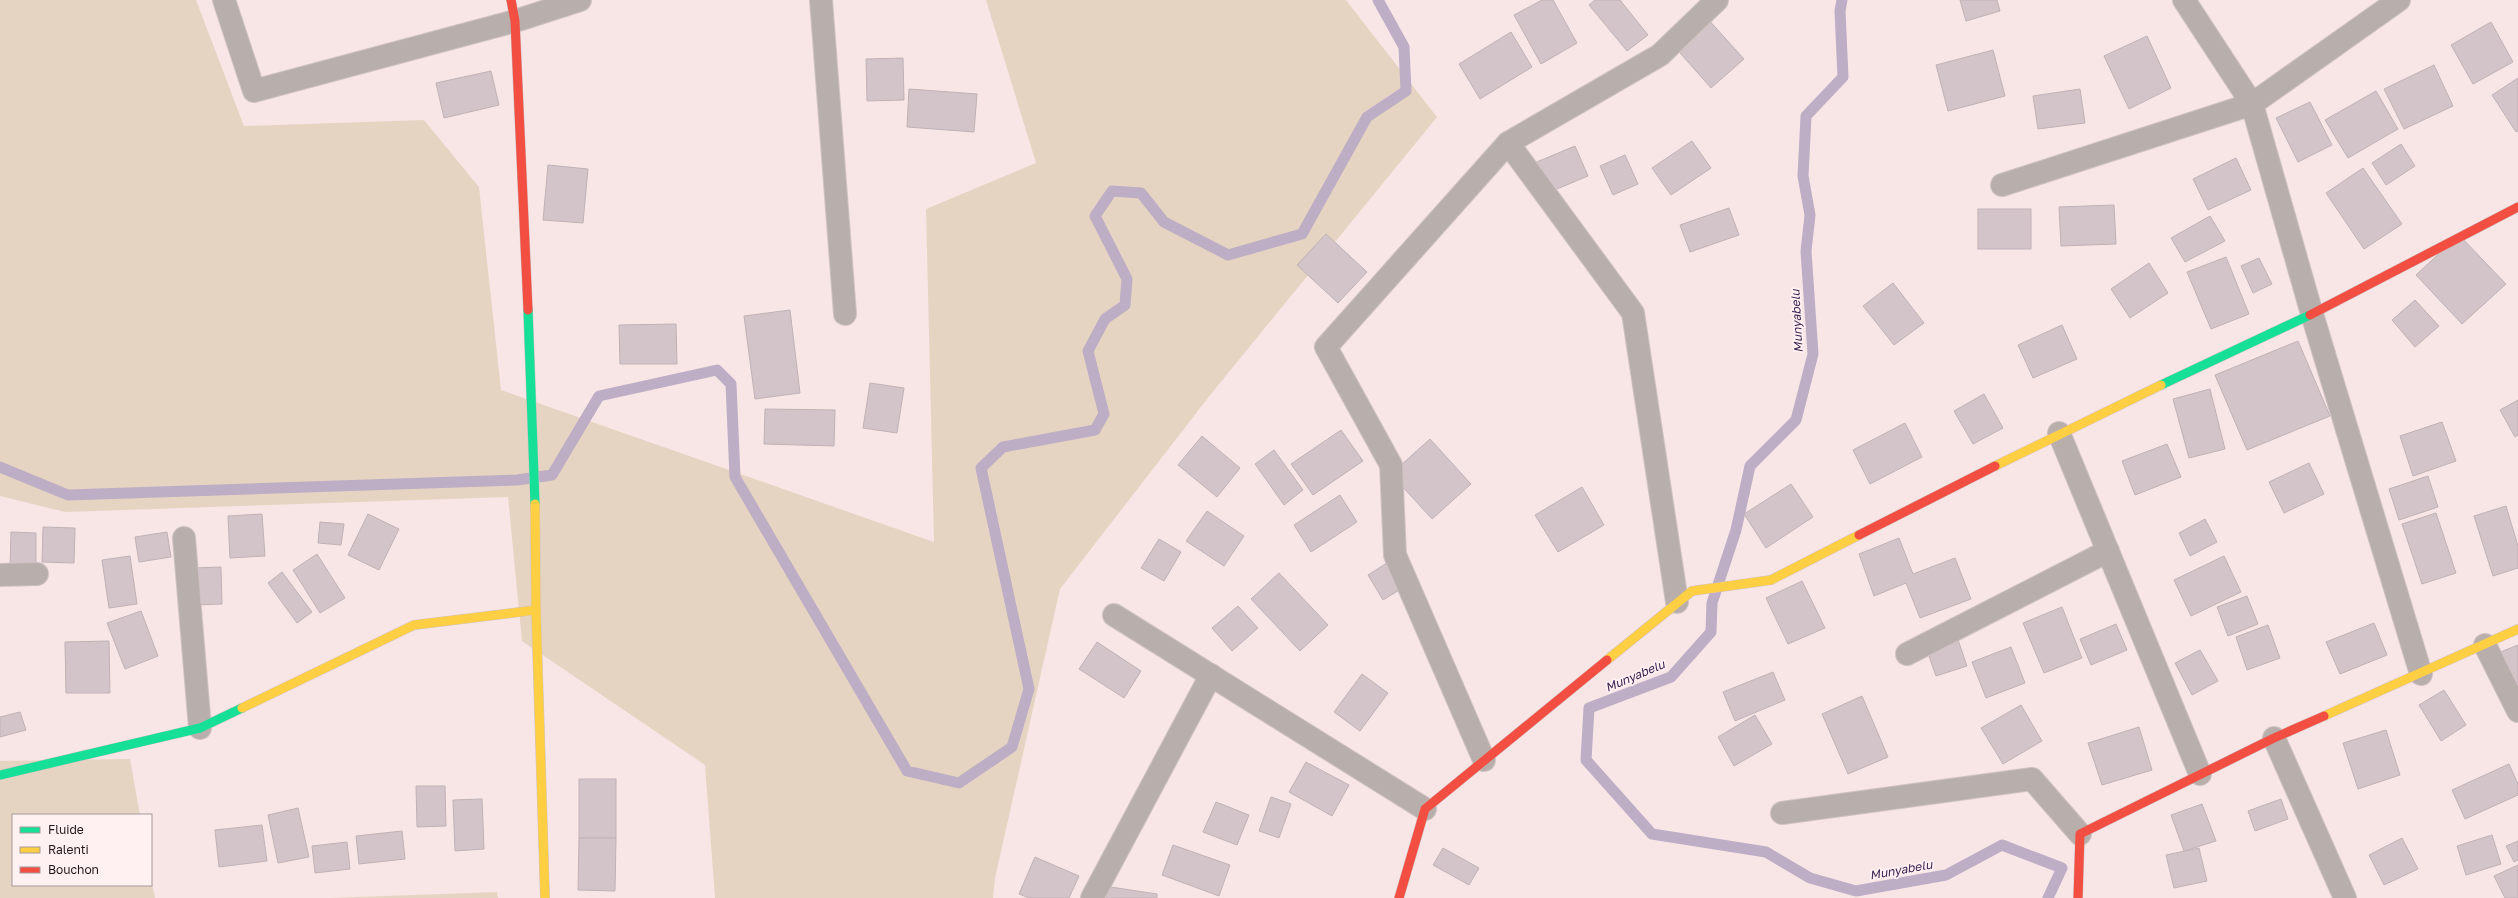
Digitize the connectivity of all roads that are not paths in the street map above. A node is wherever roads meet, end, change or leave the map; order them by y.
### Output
1 (224, 0) edge
2 (580, 0) edge
3 (821, 0) edge
4 (1717, 0) edge
5 (2184, 0) edge
6 (2400, 0) edge
7 (513, 10) edge
8 (2252, 104) junction
9 (1508, 143) junction
10 (2002, 185) dead end
11 (2518, 207) edge
12 (845, 314) dead end
13 (2312, 314) junction
14 (2059, 433) junction
15 (184, 538) dead end
16 (2108, 551) junction
17 (0, 574) edge
18 (37, 574) dead end
19 (1684, 596) junction
20 (536, 610) junction
21 (1114, 615) dead end
22 (2518, 629) edge
23 (2485, 645) junction
24 (1907, 654) dead end
25 (2421, 674) junction
26 (1211, 676) junction
27 (2518, 711) edge
28 (200, 728) junction
29 (2274, 738) junction
30 (1484, 760) junction
31 (2200, 774) junction
32 (0, 775) edge
33 (1425, 809) junction
34 (1782, 813) dead end
35 (2080, 834) junction
36 (545, 898) edge
37 (1092, 898) edge
38 (1399, 898) edge
39 (2078, 898) edge
40 (2345, 898) edge

1 - 7 street
2 - 7 street
3 - 12 street
4 - 9 street
5 - 8 street
6 - 8 street
7 - 20 street
8 - 10 street
8 - 13 street
9 - 19 street
9 - 30 street
11 - 13 street
13 - 14 street
13 - 25 street
14 - 16 street
14 - 19 street
15 - 28 street
16 - 24 street
16 - 31 street
17 - 18 street
19 - 30 street
20 - 28 street
20 - 36 street
21 - 26 street
22 - 23 street
23 - 25 street
23 - 27 street
25 - 29 street
26 - 33 street
26 - 37 street
28 - 32 street
29 - 31 street
29 - 40 street
30 - 33 street
31 - 35 street
33 - 38 street
34 - 35 street
35 - 39 street

